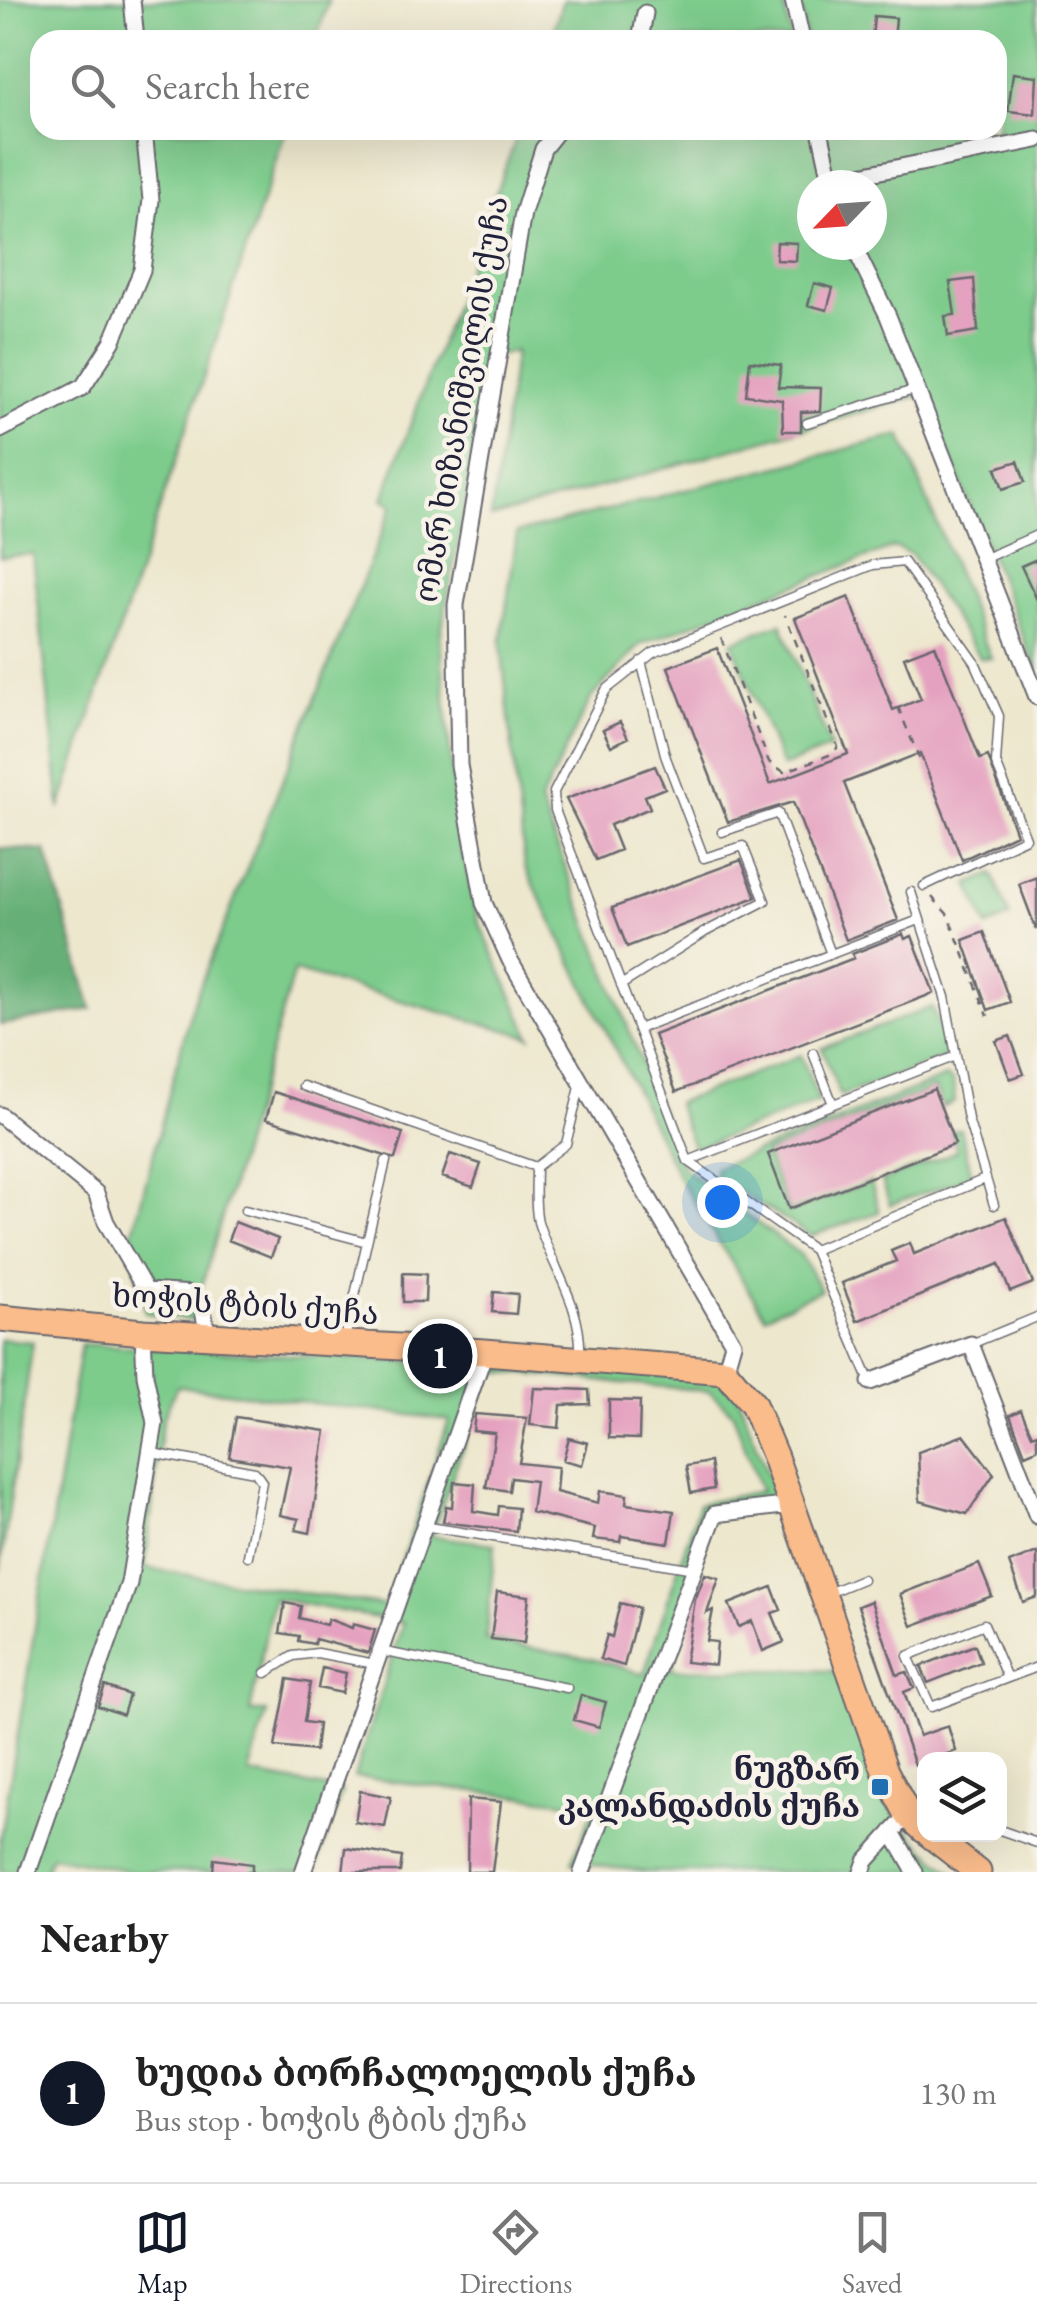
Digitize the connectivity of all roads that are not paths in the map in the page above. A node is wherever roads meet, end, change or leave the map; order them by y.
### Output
1 (132, 0) edge
2 (794, 0) edge
3 (645, 13) dead end
4 (135, 30) edge
5 (642, 30) edge
6 (800, 30) edge
7 (145, 140) edge
8 (550, 140) edge
9 (822, 140) edge
10 (1037, 140) edge
11 (828, 170) edge
12 (887, 171) edge
13 (860, 260) edge
14 (917, 389) junction
15 (807, 423) dead end
16 (0, 430) edge
17 (1037, 535) edge
18 (983, 559) junction
19 (1030, 660) edge
20 (641, 662) junction
21 (1037, 697) edge
22 (722, 832) dead end
23 (924, 886) road end
24 (911, 892) dead end
25 (919, 920) junction
26 (832, 954) junction
27 (622, 985) junction
28 (638, 1028) junction
29 (813, 1053) dead end
30 (956, 1056) junction
31 (583, 1079) junction
32 (303, 1086) dead end
33 (833, 1104) junction
34 (0, 1115) edge
35 (688, 1160) junction
36 (386, 1161) dead end
37 (536, 1167) junction
38 (985, 1179) junction
39 (994, 1206) dead end
40 (244, 1210) dead end
41 (367, 1242) junction
42 (814, 1250) junction
43 (1037, 1316) edge
44 (0, 1318) edge
45 (143, 1332) junction
46 (208, 1336) junction
47 (344, 1344) junction
48 (970, 1344) junction
49 (484, 1352) junction
50 (580, 1359) junction
51 (725, 1372) junction
52 (870, 1382) joint
53 (152, 1453) junction
54 (792, 1505) junction
55 (1037, 1516) edge
56 (423, 1526) junction
57 (248, 1556) dead end
58 (695, 1569) junction
59 (862, 1579) dead end
60 (823, 1595) junction
61 (378, 1658) junction
62 (1037, 1667) edge
63 (266, 1673) dead end
64 (1007, 1678) junction
65 (567, 1688) dead end
66 (916, 1824) edge
67 (1007, 1832) edge
68 (1037, 1843) edge
69 (913, 1870) edge
70 (28, 1872) edge
71 (303, 1872) edge
72 (582, 1872) edge
73 (862, 1872) edge
74 (978, 1872) edge

1 - 4 street
2 - 6 street
3 - 5 street
7 - 16 street
8 - 31 street, ომარ ხიზანიშვილის ქუჩა
9 - 11 street
10 - 12 street
13 - 14 street
14 - 15 lane
14 - 18 street
17 - 18 lane
18 - 19 street
19 - 21 street
20 - 23 lane
20 - 27 lane
20 - 27 lane
22 - 26 lane
24 - 25 lane
25 - 26 lane
25 - 30 lane
26 - 28 lane
27 - 28 lane
28 - 35 lane
29 - 33 lane
30 - 33 lane
30 - 38 lane
31 - 37 lane
31 - 51 street, ომარ ხიზანიშვილის ქუჩა
32 - 37 lane
33 - 35 lane
34 - 46 street
35 - 42 lane
36 - 41 lane
37 - 50 lane
38 - 39 lane
38 - 42 lane
40 - 41 lane
41 - 47 lane
42 - 52 lane
43 - 48 lane
44 - 45 main road, ხოჭის ტბის ქუჩა
45 - 46 main road, ხოჭის ტბის ქუჩა
45 - 53 street
46 - 47 main road, ხოჭის ტბის ქუჩა
47 - 49 main road, ხოჭის ტბის ქუჩა
48 - 52 street
48 - 55 street
49 - 50 main road, ხოჭის ტბის ქუჩა
49 - 56 street
50 - 51 main road, ხოჭის ტბის ქუჩა
51 - 54 main road
53 - 57 lane
53 - 70 street
54 - 58 street
54 - 60 main road
56 - 58 lane
56 - 61 street
58 - 72 street
59 - 60 lane
60 - 66 main road
61 - 63 lane
61 - 65 lane
61 - 71 street
62 - 64 lane
64 - 64 lane
66 - 69 street
66 - 73 street
66 - 74 main road
67 - 68 lane

